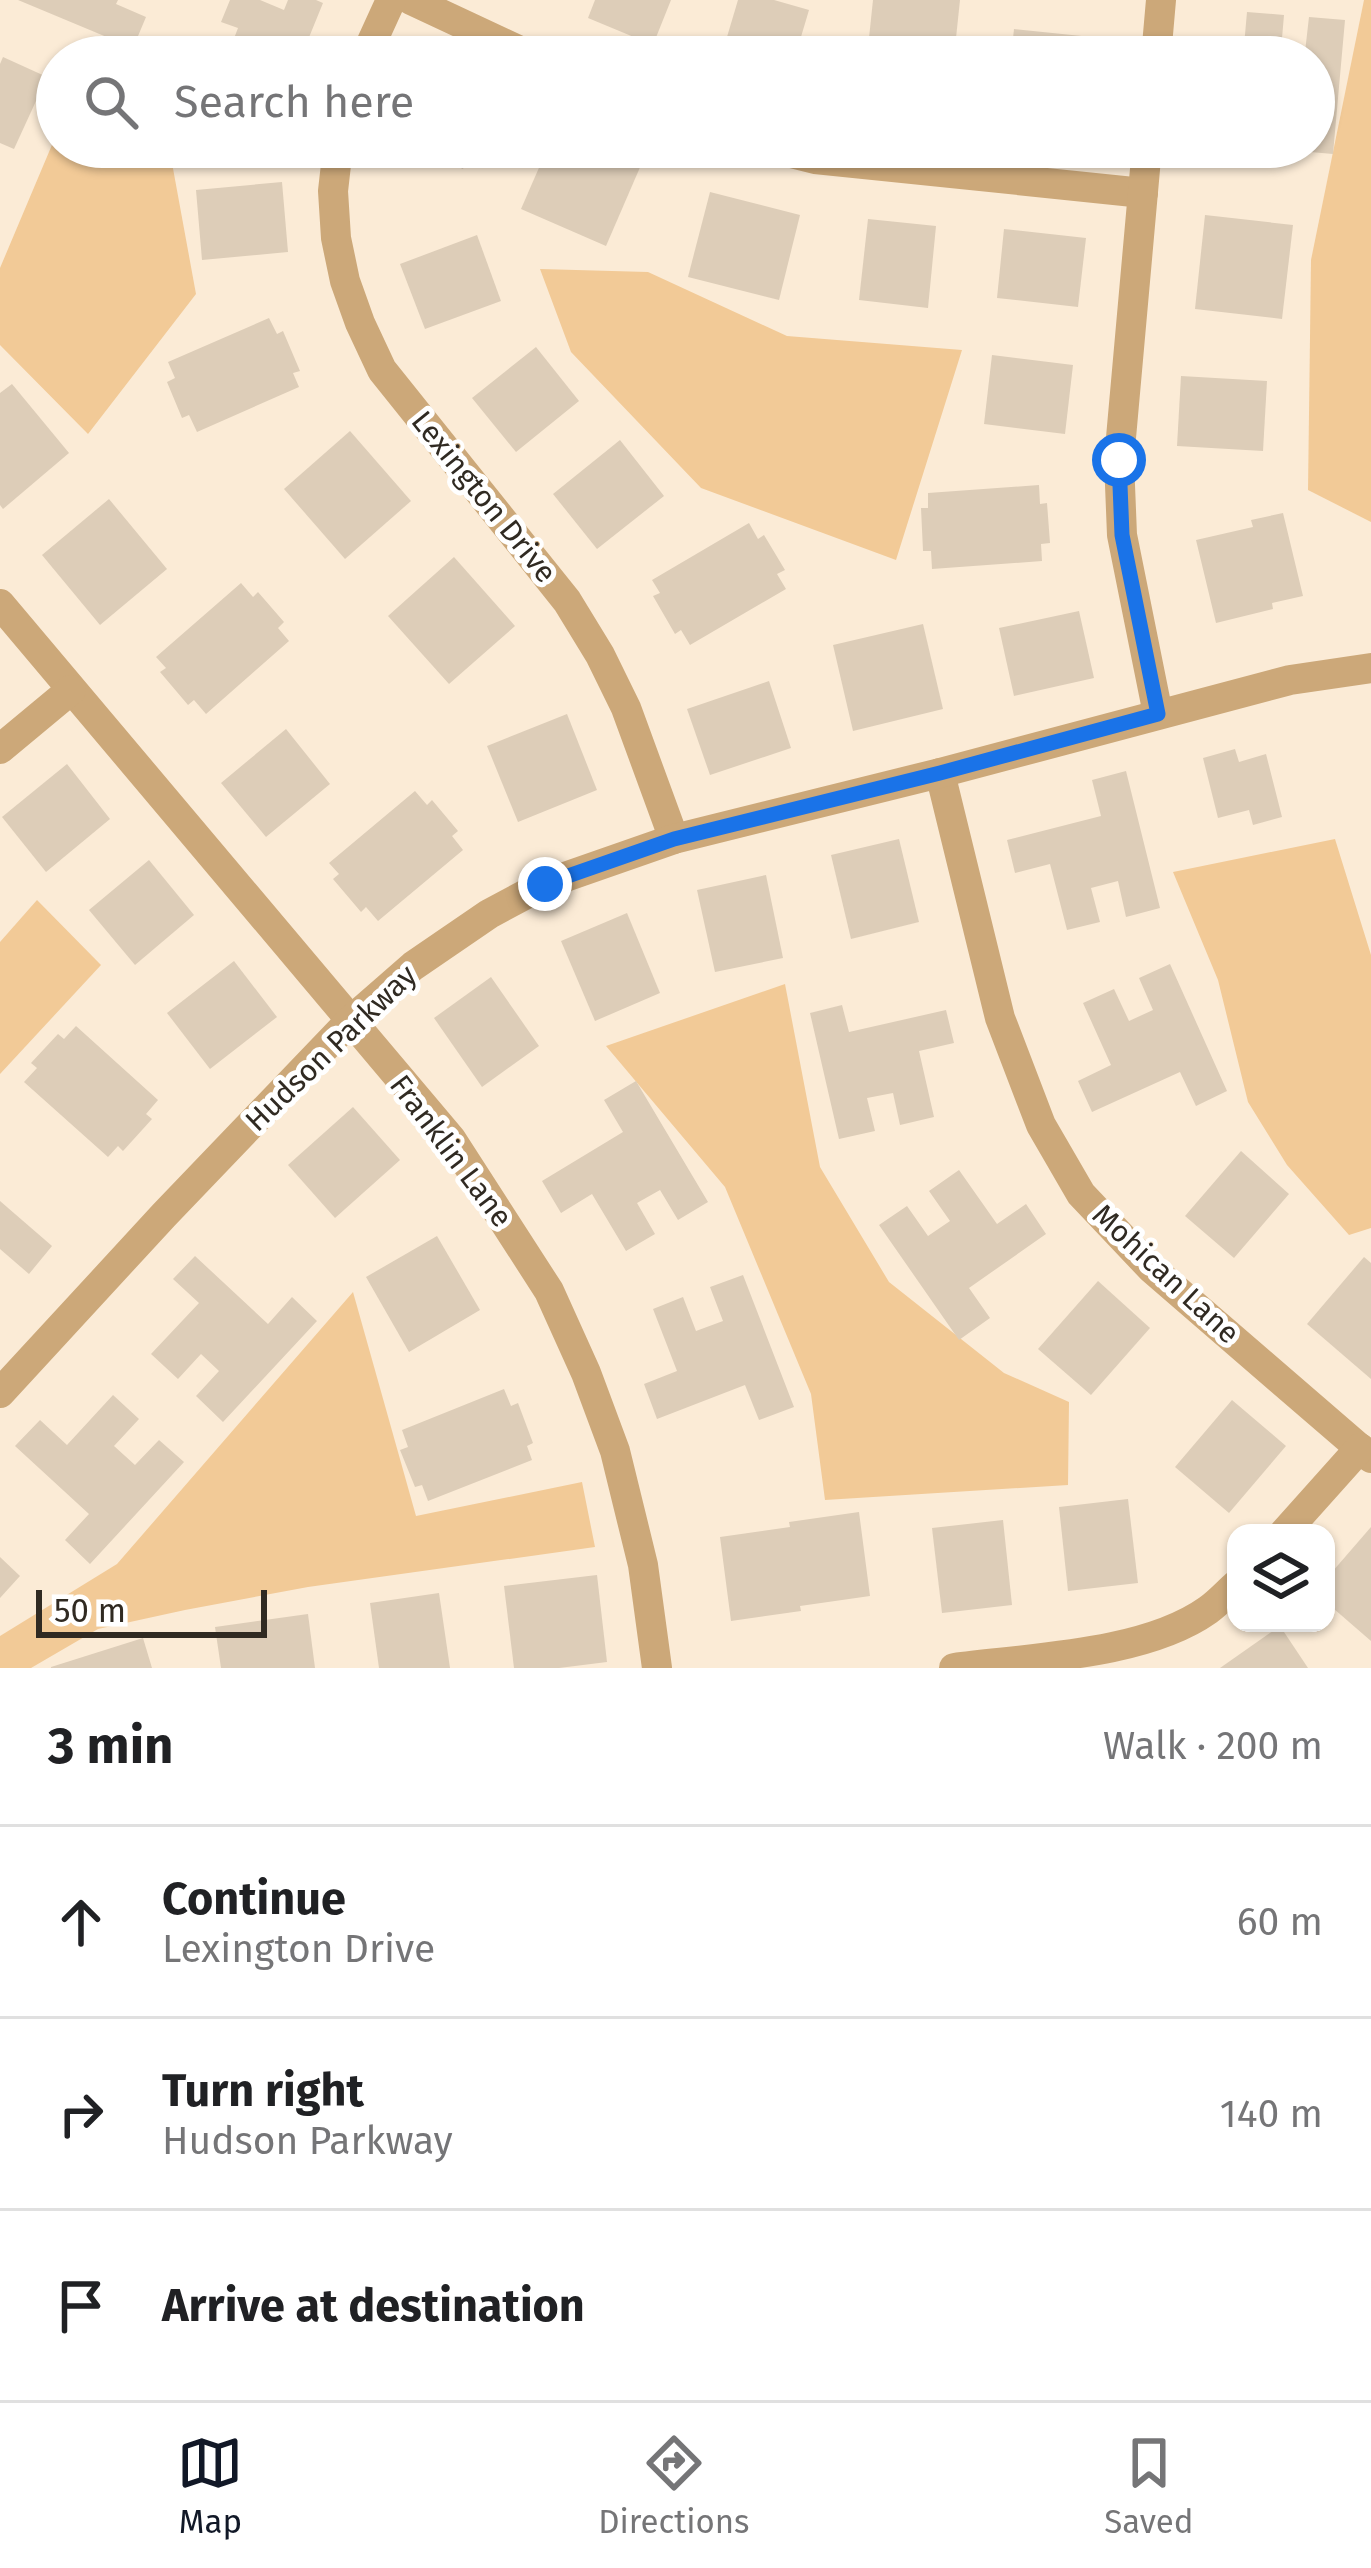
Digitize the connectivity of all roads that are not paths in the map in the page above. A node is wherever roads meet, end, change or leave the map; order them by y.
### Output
1 (391, 0) edge
2 (411, 0) edge
3 (1161, 0) edge
4 (375, 36) edge
5 (488, 36) edge
6 (1158, 36) edge
7 (336, 168) edge
8 (902, 168) edge
9 (1146, 168) edge
10 (1143, 193) junction
11 (0, 604) edge
12 (1371, 668) edge
13 (71, 690) junction
14 (1158, 714) junction
15 (0, 749) edge
16 (940, 773) junction
17 (674, 839) junction
18 (350, 1021) junction
19 (0, 1393) edge
20 (1366, 1453) edge
21 (1293, 1524) edge
22 (1227, 1593) edge
23 (657, 1668) edge
24 (954, 1668) edge

1 - 4 street
2 - 5 street
3 - 6 street
7 - 17 street, Lexington Drive
8 - 10 street
9 - 10 street
10 - 14 street
11 - 13 street, Franklin Lane
12 - 14 street, Hudson Parkway
13 - 15 street
13 - 18 street, Franklin Lane
14 - 16 street, Hudson Parkway
16 - 17 street, Hudson Parkway
16 - 20 street, Mohican Lane
17 - 18 street, Hudson Parkway
18 - 19 street, Hudson Parkway
18 - 23 street, Franklin Lane
20 - 21 street
22 - 24 street

